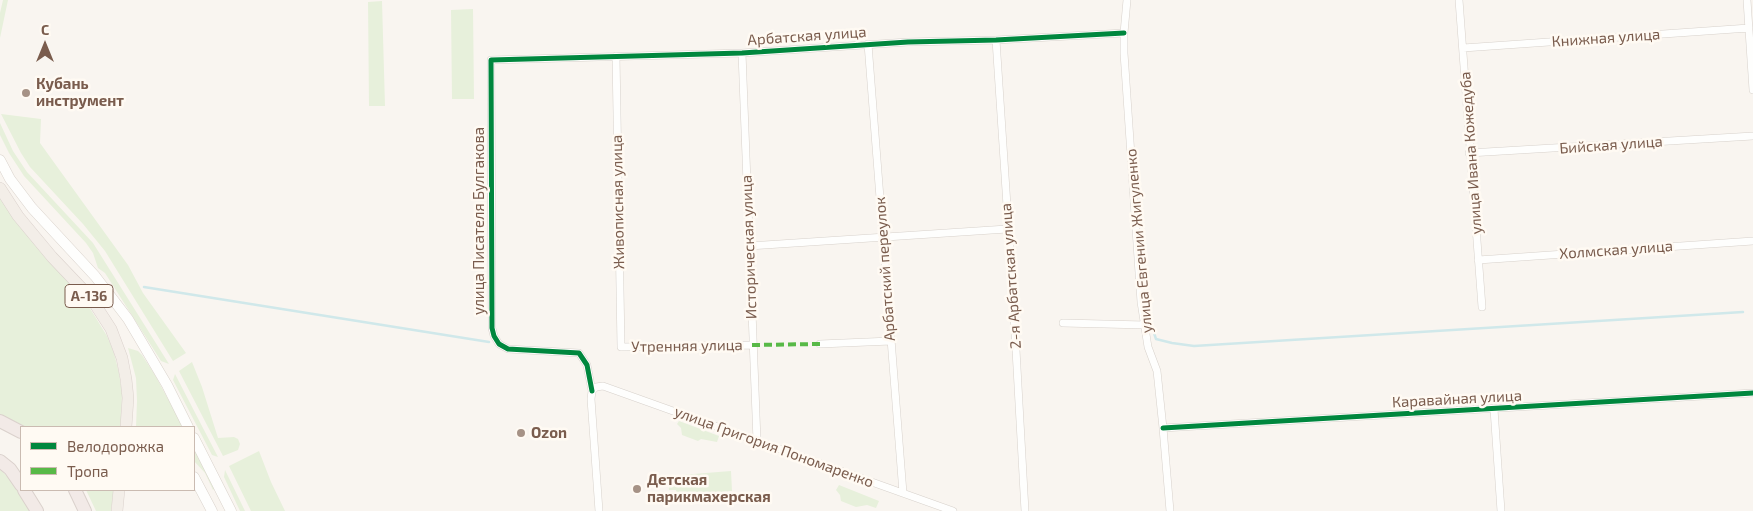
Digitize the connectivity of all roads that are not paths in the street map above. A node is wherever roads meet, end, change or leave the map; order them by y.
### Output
1 (1127, 0) edge
2 (1459, 0) edge
3 (1747, 0) edge
4 (1749, 28) junction
5 (1124, 33) junction
6 (996, 40) junction
7 (868, 44) junction
8 (1463, 48) junction
9 (742, 53) junction
10 (616, 56) junction
11 (491, 60) joint
12 (1753, 90) edge
13 (1753, 136) edge
14 (1470, 154) junction
15 (0, 160) edge
16 (0, 188) edge
17 (1007, 229) junction
18 (883, 237) junction
19 (1753, 241) edge
20 (749, 246) junction
21 (1478, 260) junction
22 (1482, 307) dead end
23 (1063, 323) dead end
24 (1145, 325) junction
25 (891, 341) junction
26 (820, 344) dead end
27 (752, 345) junction
28 (621, 347) joint
29 (594, 389) junction
30 (1753, 393) edge
31 (1494, 409) junction
32 (0, 422) edge
33 (126, 426) edge
34 (188, 426) edge
35 (1163, 428) junction
36 (20, 432) edge
37 (195, 440) edge
38 (757, 441) junction
39 (0, 461) edge
40 (196, 480) edge
41 (20, 484) edge
42 (25, 491) edge
43 (75, 491) edge
44 (120, 493) edge
45 (903, 493) junction
46 (36, 511) edge
47 (85, 511) edge
48 (117, 511) edge
49 (212, 511) edge
50 (231, 511) edge
51 (599, 511) edge
52 (953, 511) edge
53 (1025, 511) edge
54 (1170, 511) edge
55 (1501, 511) edge

1 - 5 street, улица Евгении Жигуленко
2 - 8 street, улица Ивана Кожедуба
3 - 4 street
4 - 8 street, Книжная улица
4 - 12 street
5 - 6 street, Арбатская улица
5 - 24 street, улица Евгении Жигуленко
6 - 7 street, Арбатская улица
6 - 17 street, 2-я Арбатская улица
7 - 9 street, Арбатская улица
7 - 18 street, Арбатский переулок
8 - 14 street, улица Ивана Кожедуба
9 - 10 street, Арбатская улица
9 - 20 street, Историческая улица
10 - 11 street, Арбатская улица
10 - 28 street, Живописная улица
11 - 29 street, улица Писателя Булгакова
13 - 14 street, Бийская улица
14 - 21 street, улица Ивана Кожедуба
15 - 34 main road
16 - 33 main road, А-136
17 - 18 street
17 - 53 street, 2-я Арбатская улица
18 - 20 street
18 - 25 street, Арбатский переулок
19 - 21 street, Холмская улица
20 - 27 street, Историческая улица
21 - 22 street, улица Ивана Кожедуба
23 - 24 street
24 - 35 street, улица Евгении Жигуленко
25 - 26 street
25 - 45 street, Арбатский переулок
27 - 28 street, Утренняя улица
27 - 38 street, Историческая улица
29 - 38 street, улица Григория Пономаренко
29 - 51 street
30 - 31 street, Каравайная улица
31 - 35 street, Каравайная улица
31 - 55 street
32 - 36 highway
35 - 54 street, улица Евгении Жигуленко
37 - 50 main road
38 - 45 street, улица Григория Пономаренко
39 - 41 highway
40 - 49 main road
42 - 46 highway
43 - 47 highway
44 - 48 main road
45 - 52 street, улица Григория Пономаренко

